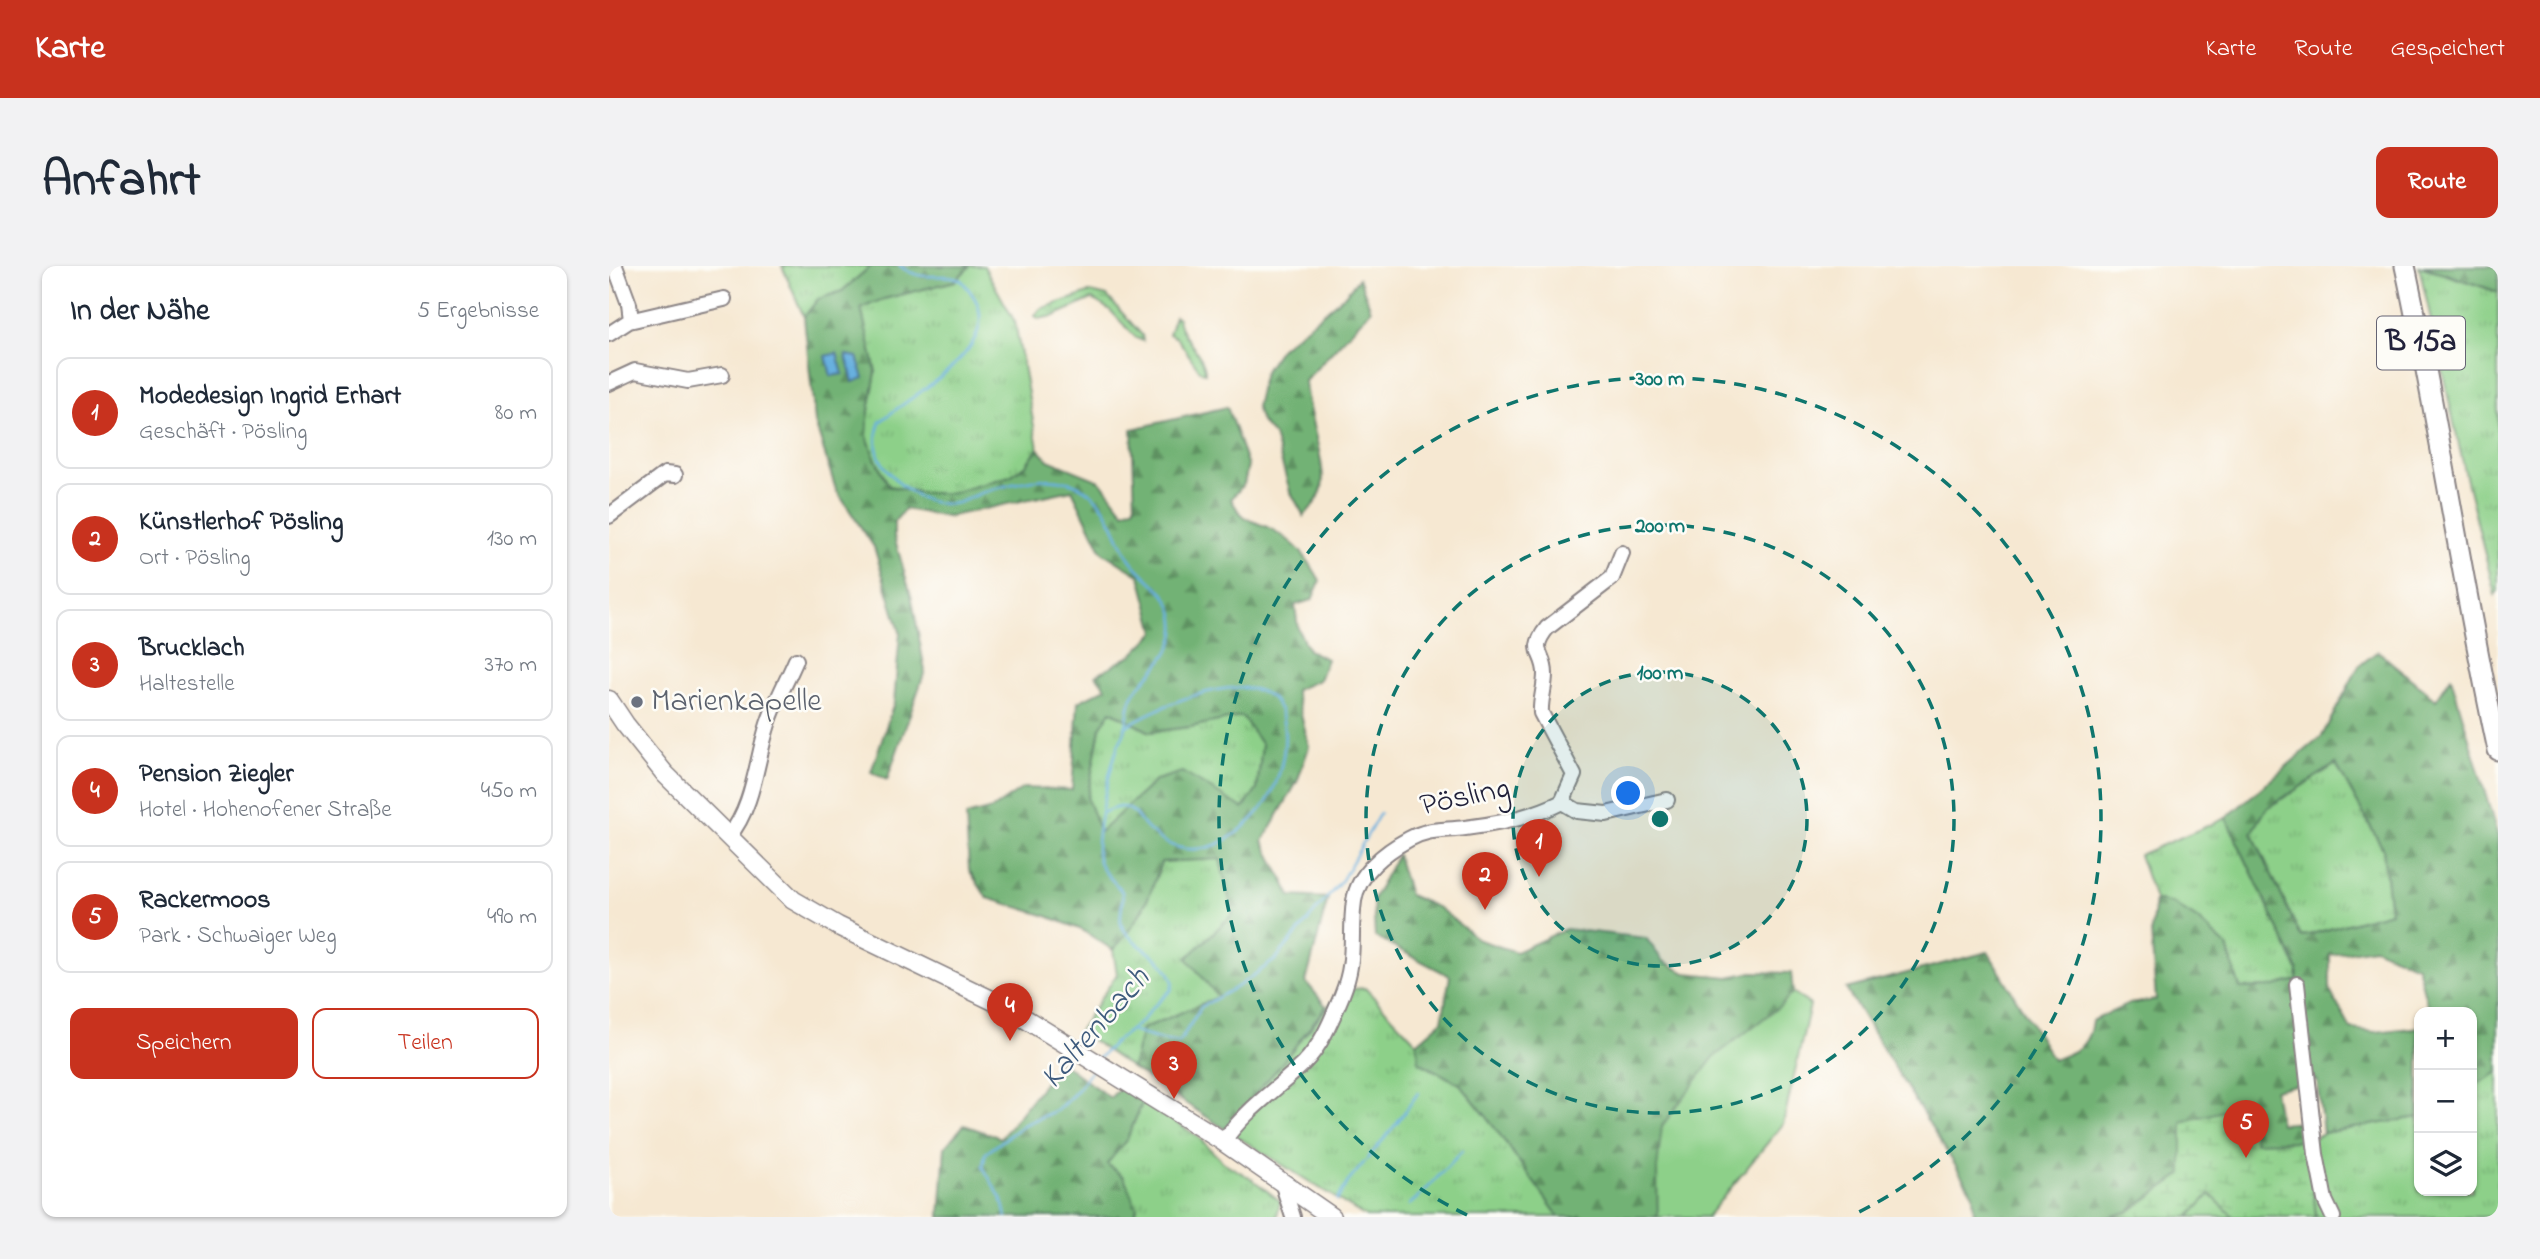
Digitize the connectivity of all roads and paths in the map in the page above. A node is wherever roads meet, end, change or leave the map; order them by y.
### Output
1 (615, 266) edge
2 (2405, 266) edge
3 (724, 299) dead end
4 (631, 320) junction
5 (609, 334) edge
6 (722, 375) dead end
7 (609, 383) edge
8 (675, 475) dead end
9 (609, 516) edge
10 (1622, 553) dead end
11 (796, 660) dead end
12 (609, 700) edge
13 (2498, 750) edge
14 (1668, 800) dead end
15 (1562, 802) junction
16 (729, 836) junction
17 (2297, 984) dead end
18 (1223, 1142) junction
19 (1282, 1182) junction
20 (1293, 1217) edge
21 (1332, 1217) edge
22 (2333, 1217) edge

1 - 4 street
2 - 13 highway, B 15a
3 - 4 street
4 - 5 street
6 - 7 street
8 - 9 street
10 - 15 street
11 - 16 street
12 - 16 main road
14 - 15 street
15 - 18 street, Pösling
16 - 18 main road
17 - 22 street
18 - 19 main road
19 - 20 street
19 - 21 main road

